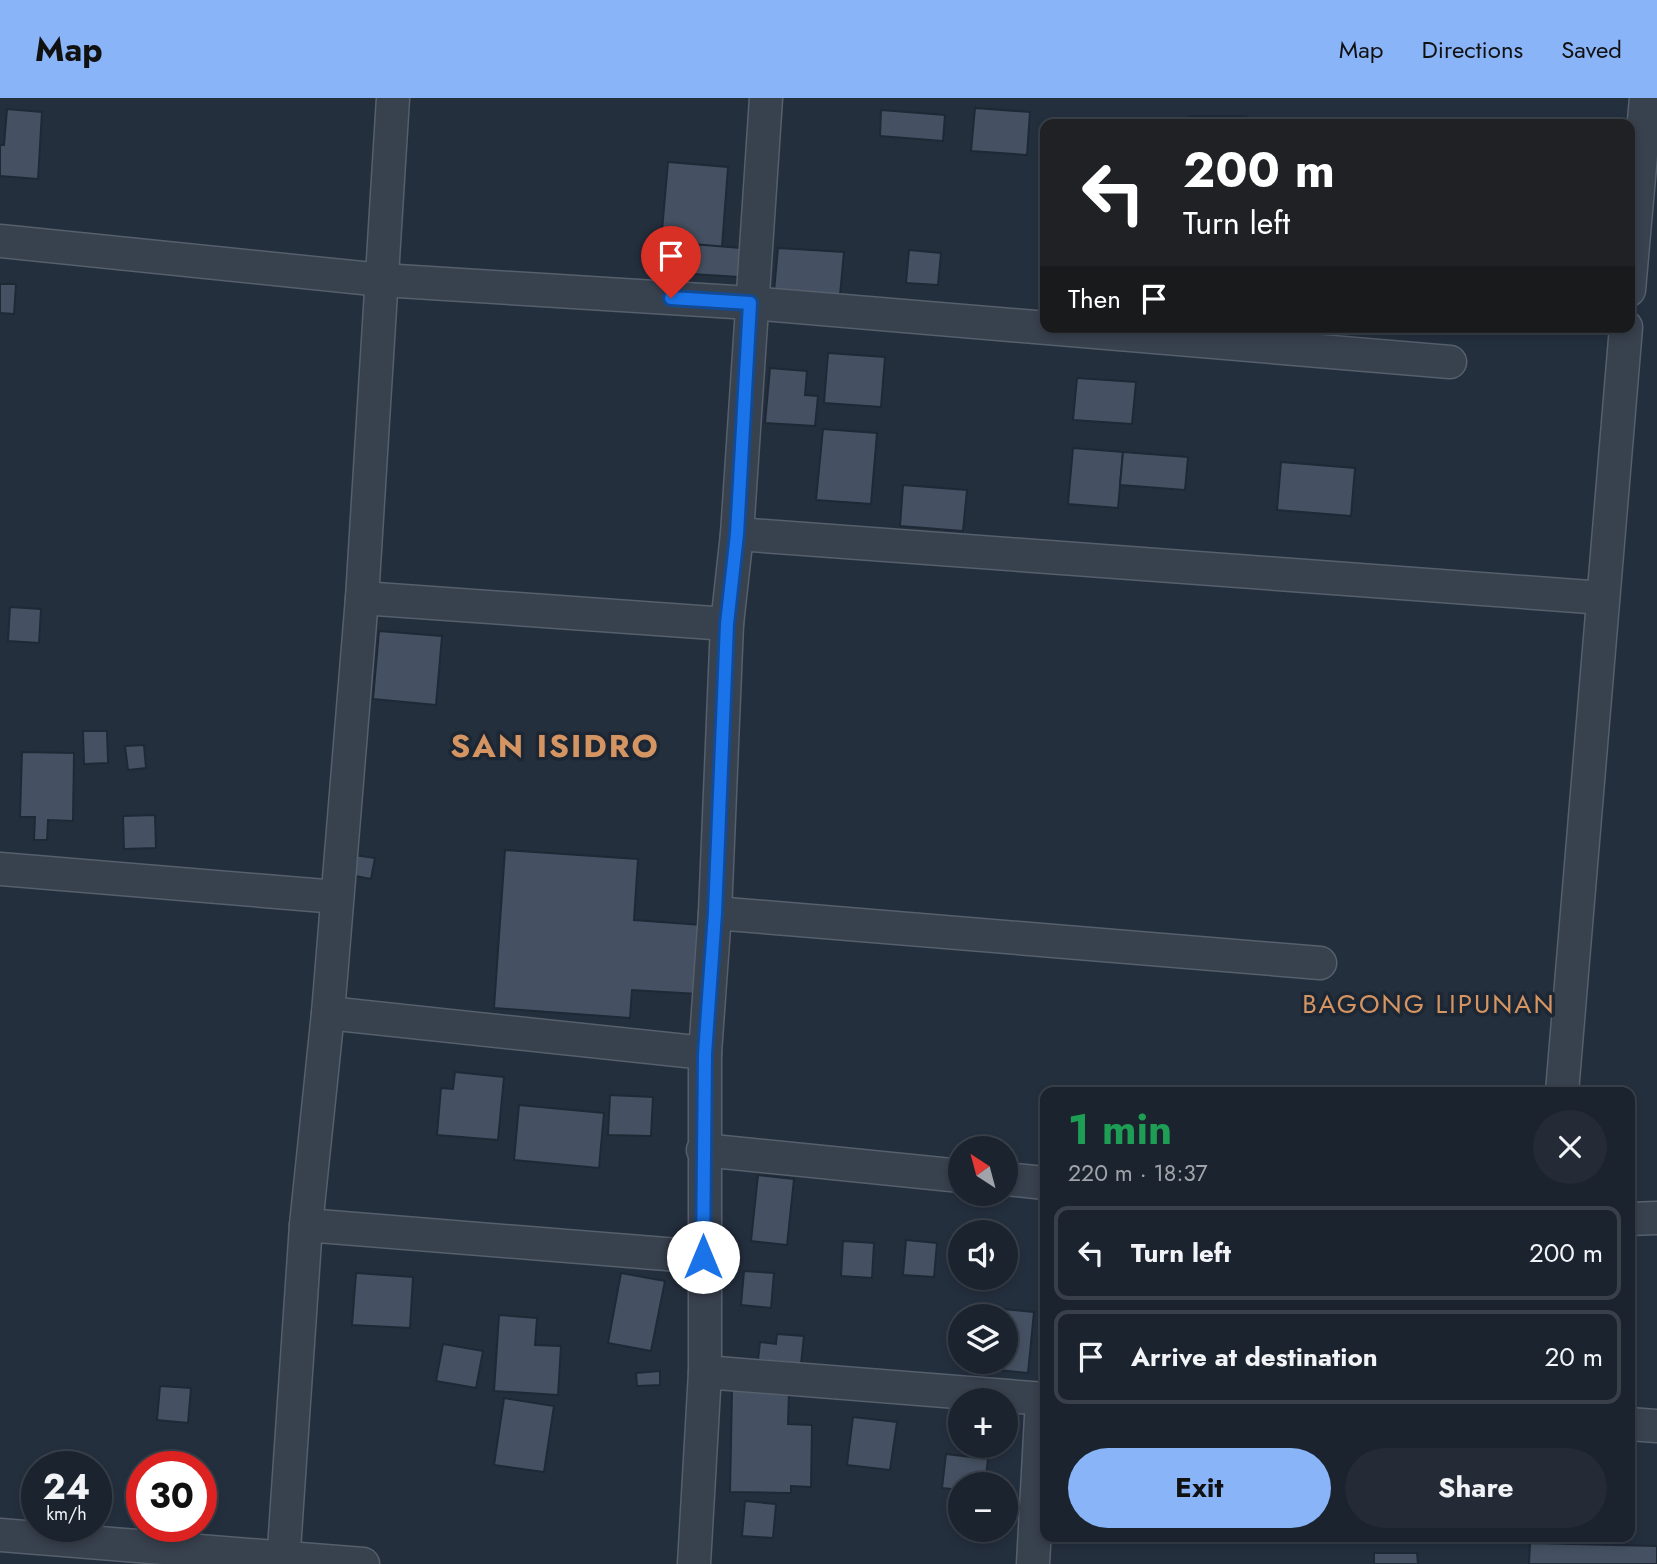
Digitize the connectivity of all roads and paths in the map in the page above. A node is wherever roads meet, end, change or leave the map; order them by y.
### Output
1 (393, 98) edge
2 (766, 98) edge
3 (1646, 98) edge
4 (1635, 222) edge
5 (0, 241) edge
6 (382, 280) junction
7 (750, 303) junction
8 (1040, 327) edge
9 (1106, 333) edge
10 (1625, 333) edge
11 (1450, 362) dead end
12 (737, 534) junction
13 (362, 598) junction
14 (1603, 598) junction
15 (727, 624) junction
16 (0, 869) edge
17 (337, 897) junction
18 (715, 913) junction
19 (1320, 964) dead end
20 (328, 1013) junction
21 (705, 1054) junction
22 (1562, 1087) edge
23 (703, 1150) junction
24 (948, 1175) edge
25 (1018, 1180) edge
26 (1040, 1182) edge
27 (1657, 1218) edge
28 (1635, 1219) edge
29 (306, 1224) junction
30 (703, 1257) junction
31 (705, 1372) junction
32 (1040, 1399) edge
33 (1635, 1424) edge
34 (1657, 1426) edge
35 (1040, 1454) edge
36 (0, 1535) edge
37 (283, 1561) edge
38 (363, 1564) edge
39 (694, 1564) edge
40 (1034, 1564) edge

1 - 6 street
2 - 7 street
3 - 4 street
5 - 6 street
6 - 7 street
6 - 13 street
7 - 8 street
7 - 12 street
9 - 11 street
10 - 14 street
12 - 14 street
12 - 15 street
13 - 15 street
13 - 17 street
14 - 22 street
15 - 18 street
16 - 17 street
17 - 20 street
18 - 19 street
18 - 21 street
20 - 21 street
20 - 29 street
21 - 23 street
23 - 24 street
23 - 30 street
25 - 26 street
27 - 28 street
29 - 30 street
29 - 37 street
30 - 31 street
31 - 32 street
31 - 39 street
33 - 34 street
35 - 40 street
36 - 37 street
37 - 38 street

